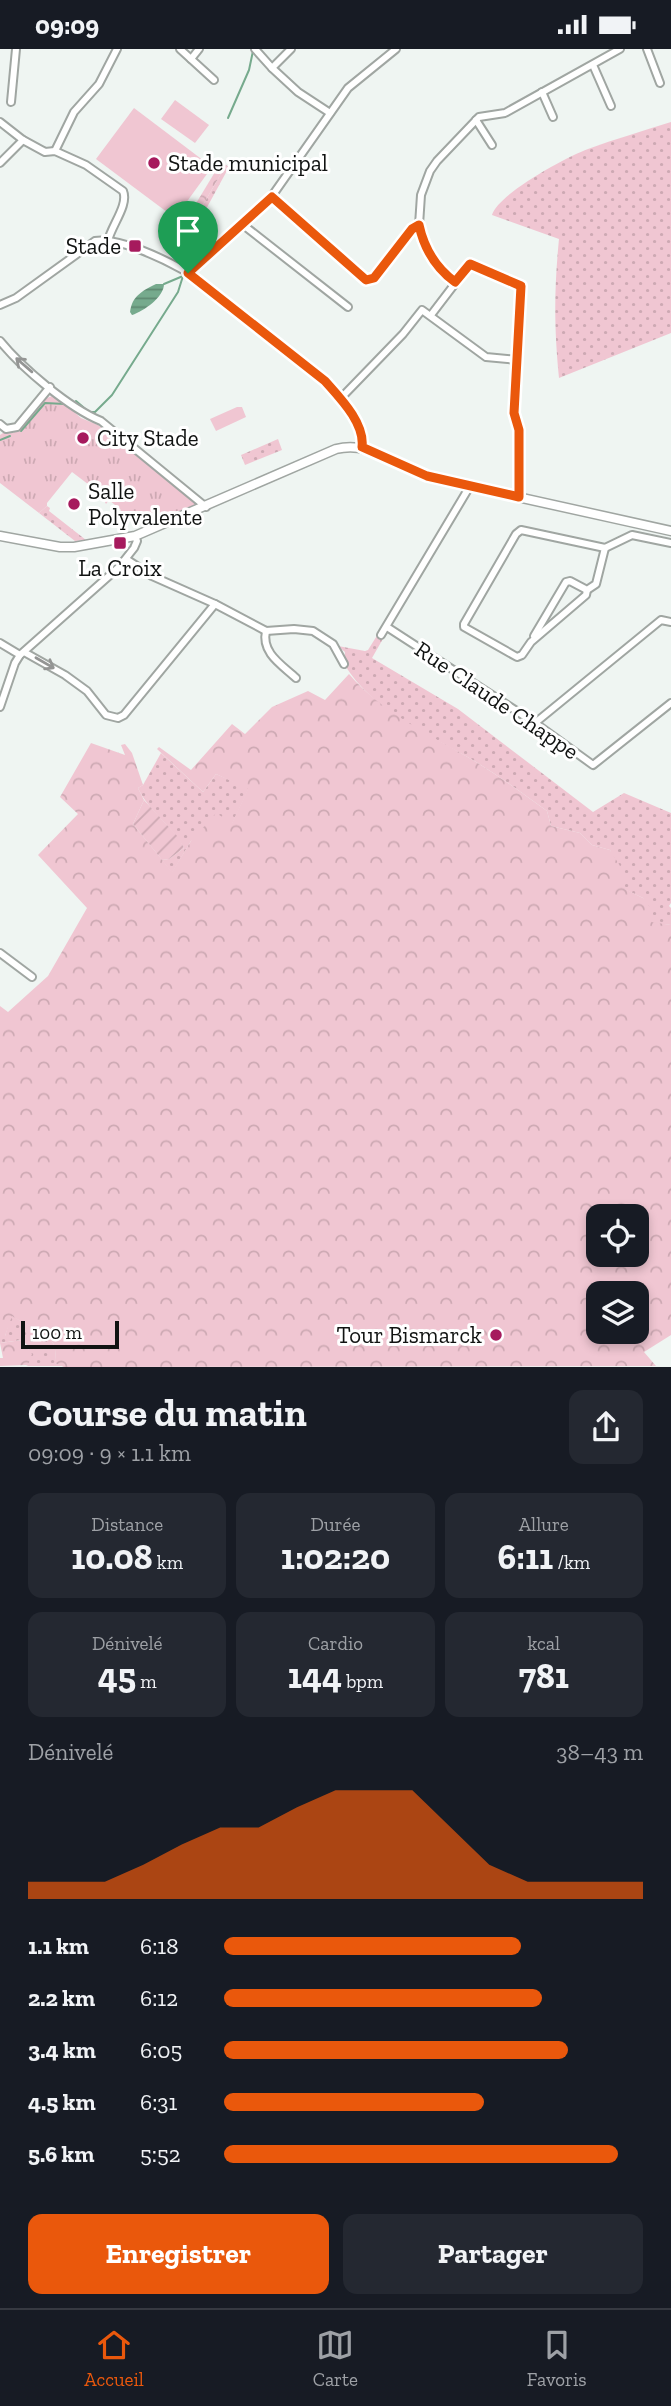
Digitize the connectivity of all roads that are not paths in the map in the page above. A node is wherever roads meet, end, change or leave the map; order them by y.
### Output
1 (16, 49) edge
2 (117, 49) edge
3 (180, 49) edge
4 (199, 49) edge
5 (255, 49) edge
6 (291, 49) edge
7 (396, 49) edge
8 (620, 49) edge
9 (647, 49) edge
10 (191, 59) junction
11 (593, 65) junction
12 (272, 68) junction
13 (214, 80) dead end
14 (660, 83) dead end
15 (542, 92) junction
16 (11, 103) dead end
17 (611, 106) dead end
18 (330, 113) junction
19 (553, 117) dead end
20 (476, 120) junction
21 (0, 122) edge
22 (23, 140) junction
23 (492, 145) dead end
24 (55, 151) junction
25 (0, 163) edge
26 (272, 197) junction
27 (242, 224) junction
28 (419, 225) junction
29 (108, 241) junction
30 (188, 273) junction
31 (455, 282) junction
32 (0, 305) edge
33 (348, 307) dead end
34 (431, 315) junction
35 (0, 341) edge
36 (517, 360) junction
37 (50, 387) junction
38 (341, 398) junction
39 (0, 424) edge
40 (362, 447) junction
41 (470, 486) junction
42 (519, 497) junction
43 (206, 506) junction
44 (671, 531) edge
45 (0, 536) edge
46 (135, 536) junction
47 (671, 543) edge
48 (605, 548) junction
49 (126, 559) junction
50 (587, 590) junction
51 (215, 604) junction
52 (671, 622) edge
53 (387, 627) junction
54 (265, 631) junction
55 (381, 635) dead end
56 (531, 642) junction
57 (0, 643) edge
58 (22, 653) junction
59 (344, 664) dead end
60 (296, 678) dead end
61 (671, 703) edge
62 (0, 707) edge
63 (535, 723) junction
64 (0, 953) edge
65 (32, 977) dead end

1 - 16 street
2 - 24 street
3 - 10 street
4 - 10 street
5 - 12 street
6 - 12 street
7 - 18 street
8 - 11 street
9 - 14 street
10 - 13 street
11 - 15 street
11 - 17 street
12 - 18 street
15 - 19 street
15 - 20 street
18 - 26 street
20 - 23 street
20 - 28 street
21 - 22 street
22 - 24 street
22 - 25 street
24 - 29 street
26 - 27 street
26 - 28 street
27 - 30 street
27 - 33 street
28 - 31 street
29 - 30 street
29 - 32 street
30 - 38 street
31 - 34 street
31 - 36 street
34 - 36 street
34 - 38 street
37 -> 35 street
36 - 42 street
37 - 39 street
37 - 43 street
38 - 40 street
40 - 41 street
40 - 43 street
41 - 42 street
41 - 53 street
42 - 44 street
43 - 46 street
45 - 46 street
46 - 49 street
47 - 48 street
48 - 50 street
48 - 56 street
49 - 51 street
49 - 58 street
50 - 56 street
50 - 56 street
51 - 54 street
58 -> 51 street
52 - 63 street
53 - 55 street
53 - 63 street, Rue Claude Chappe
54 - 59 street
54 - 60 street
57 - 58 street
58 - 62 street
61 - 63 street, Rue Claude Chappe
64 - 65 street

